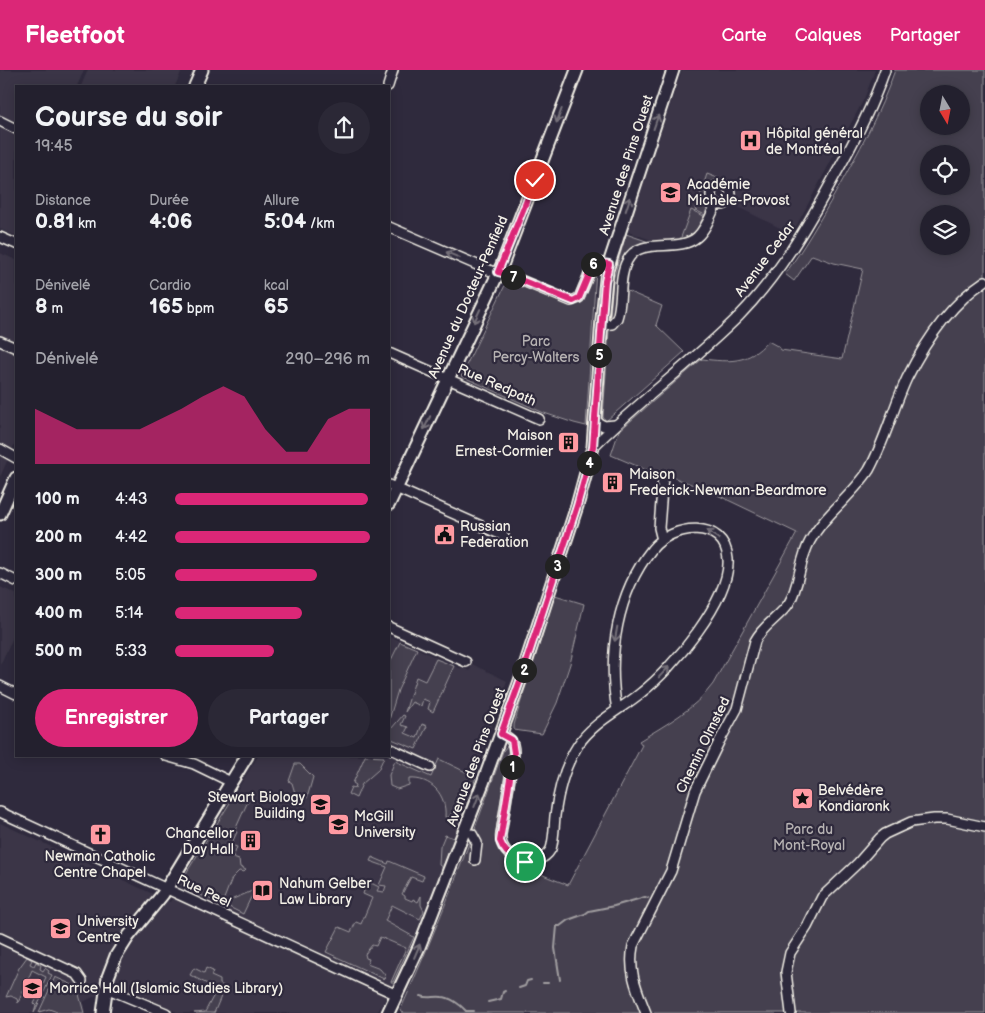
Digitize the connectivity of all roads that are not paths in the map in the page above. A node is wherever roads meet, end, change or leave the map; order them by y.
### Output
1 (202, 70) edge
2 (393, 70) edge
3 (577, 70) edge
4 (673, 70) edge
5 (885, 70) edge
6 (195, 85) edge
7 (388, 85) edge
8 (0, 121) edge
9 (15, 128) edge
10 (716, 204) dead end
11 (390, 227) edge
12 (0, 237) edge
13 (15, 244) edge
14 (609, 264) junction
15 (498, 272) junction
16 (985, 280) edge
17 (601, 325) junction
18 (0, 340) edge
19 (15, 348) edge
20 (390, 352) edge
21 (448, 379) junction
22 (539, 419) dead end
23 (595, 421) junction
24 (616, 425) junction
25 (593, 447) junction
26 (0, 449) edge
27 (0, 455) edge
28 (15, 458) edge
29 (15, 459) edge
30 (663, 476) dead end
31 (15, 480) edge
32 (392, 487) edge
33 (0, 514) edge
34 (504, 536) dead end
35 (662, 540) junction
36 (0, 573) edge
37 (15, 580) edge
38 (390, 627) edge
39 (466, 662) dead end
40 (0, 686) edge
41 (15, 694) edge
42 (617, 710) junction
43 (501, 734) junction
44 (390, 748) edge
45 (170, 757) edge
46 (246, 757) edge
47 (430, 767) dead end
48 (231, 782) junction
49 (0, 812) edge
50 (982, 826) edge
51 (472, 834) dead end
52 (475, 860) dead end
53 (167, 889) junction
54 (0, 938) edge
55 (82, 981) dead end
56 (106, 988) junction
57 (397, 995) junction
58 (103, 1013) edge
59 (166, 1013) edge
60 (388, 1013) edge
61 (646, 1013) edge
62 (791, 1013) edge

1 - 6 main road
2 - 7 street
3 -> 15 main road, Avenue du Docteur-Penfield
14 -> 4 main road, Avenue des Pins Ouest
5 - 24 street, Avenue Cedar
8 - 9 street
10 - 17 street
15 -> 11 street
12 - 13 street
14 - 15 street
14 - 17 main road, Avenue des Pins Ouest
15 -> 21 main road, Avenue du Docteur-Penfield
16 - 61 street, Chemin Olmsted
17 - 23 main road, Avenue des Pins Ouest
18 - 19 street
20 - 21 street, Rue Redpath
21 - 22 street, Rue Redpath
21 -> 32 main road, Avenue du Docteur-Penfield
23 - 24 street
23 - 25 main road, Avenue des Pins Ouest
24 - 25 street, Avenue Cedar
25 - 43 main road, Avenue des Pins Ouest
26 - 28 street
27 - 29 street
30 - 35 street
31 - 33 main road
32 - 34 street
35 -> 42 street
42 -> 35 street
36 - 37 street
38 - 39 street
40 - 41 street
42 - 43 street
57 -> 43 main road, Avenue des Pins Ouest
44 - 47 street
45 - 48 street
46 - 48 main road
48 - 53 main road
49 - 53 street, Rue Peel
50 - 62 street
51 - 52 street
53 - 56 main road
53 - 57 street, Rue Peel
54 - 55 street
56 - 58 main road
56 - 59 street
57 - 60 main road, Avenue des Pins Ouest

